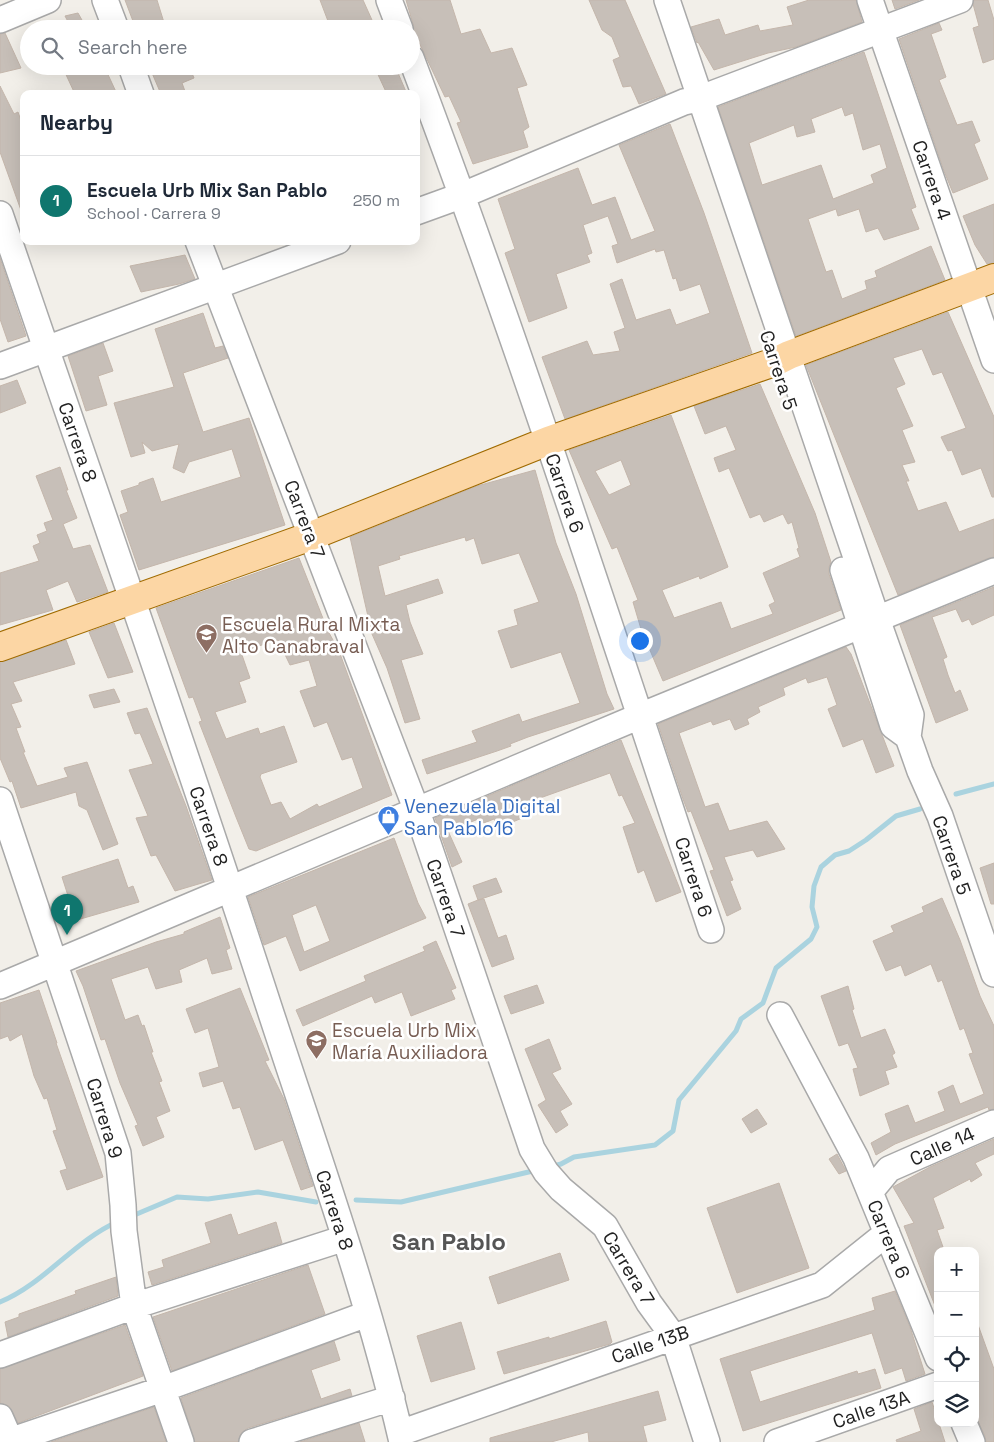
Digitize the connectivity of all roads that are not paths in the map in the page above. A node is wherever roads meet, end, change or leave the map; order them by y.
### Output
1 (48, 0) edge
2 (105, 0) edge
3 (389, 0) edge
4 (649, 0) edge
5 (667, 0) edge
6 (870, 0) edge
7 (960, 0) edge
8 (0, 20) edge
9 (113, 20) edge
10 (397, 20) edge
11 (880, 31) junction
12 (135, 75) edge
13 (417, 75) edge
14 (140, 90) edge
15 (692, 100) junction
16 (463, 195) junction
17 (420, 211) edge
18 (0, 214) edge
19 (200, 245) edge
20 (327, 245) edge
21 (982, 283) edge
22 (216, 287) junction
23 (46, 350) junction
24 (783, 358) junction
25 (994, 360) edge
26 (0, 366) edge
27 (548, 441) junction
28 (311, 536) junction
29 (994, 571) edge
30 (132, 600) junction
31 (869, 623) junction
32 (0, 648) edge
33 (640, 716) junction
34 (0, 800) edge
35 (416, 810) junction
36 (231, 889) junction
37 (984, 913) edge
38 (711, 930) dead end
39 (54, 963) junction
40 (994, 974) edge
41 (0, 986) edge
42 (780, 1015) dead end
43 (994, 1123) edge
44 (856, 1158) junction
45 (889, 1169) junction
46 (870, 1192) junction
47 (887, 1233) junction
48 (345, 1238) junction
49 (134, 1306) junction
50 (367, 1314) junction
51 (673, 1336) junction
52 (934, 1348) edge
53 (0, 1355) edge
54 (934, 1386) edge
55 (163, 1389) junction
56 (392, 1398) junction
57 (0, 1417) edge
58 (966, 1427) edge
59 (401, 1438) edge
60 (9, 1442) edge
61 (181, 1442) edge
62 (252, 1442) edge
63 (707, 1442) edge
64 (777, 1442) edge
65 (972, 1442) edge

1 - 8 street
2 - 9 street
3 - 10 street
4 - 15 street, Carrera 5
5 - 15 street, Carrera 5
6 - 11 street, Carrera 4
7 - 11 street
11 - 15 street
11 - 21 street, Carrera 4
12 - 14 street
13 - 16 street, Carrera 6
15 - 16 street
15 - 24 street, Carrera 5
16 - 17 street
16 - 27 street, Carrera 6
18 - 23 street, Carrera 8
19 - 22 street, Carrera 7
20 - 22 street
21 - 24 main road
21 - 25 street, Carrera 4
22 - 23 street
22 - 28 street, Carrera 7
23 - 26 street
23 - 30 street, Carrera 8
24 - 27 main road
24 - 31 street, Carrera 5
27 - 28 main road
27 - 33 street, Carrera 6
28 - 30 main road
28 - 35 street, Carrera 7
29 - 31 street
30 - 32 main road
30 - 36 street, Carrera 8
31 - 33 street
31 - 37 street, Carrera 5
33 - 35 street
33 - 38 street, Carrera 6
34 - 39 street, Carrera 9
35 - 36 street
35 - 51 street, Carrera 7
36 - 39 street
36 - 48 street, Carrera 8
37 - 40 street, Carrera 5
39 - 41 street
39 - 49 street, Carrera 9
42 - 44 street, Carrera 6
43 - 45 street, Calle 14
44 - 45 street, Calle 14
44 - 46 street, Carrera 6
45 - 46 street, Calle 14
46 - 47 street, Carrera 6
47 - 51 street, Calle 13B
47 - 52 street, Carrera 6
48 - 49 street
48 - 50 street, Carrera 8
49 - 53 street
49 - 55 street, Carrera 9
50 - 55 street
50 - 56 street, Carrera 8
51 - 59 street, Calle 13B
51 - 63 street, Carrera 7
54 - 64 street, Calle 13A
55 - 60 street
55 - 61 street, Carrera 9
56 - 59 street, Carrera 8
56 - 62 street
57 - 60 street
58 - 65 street

